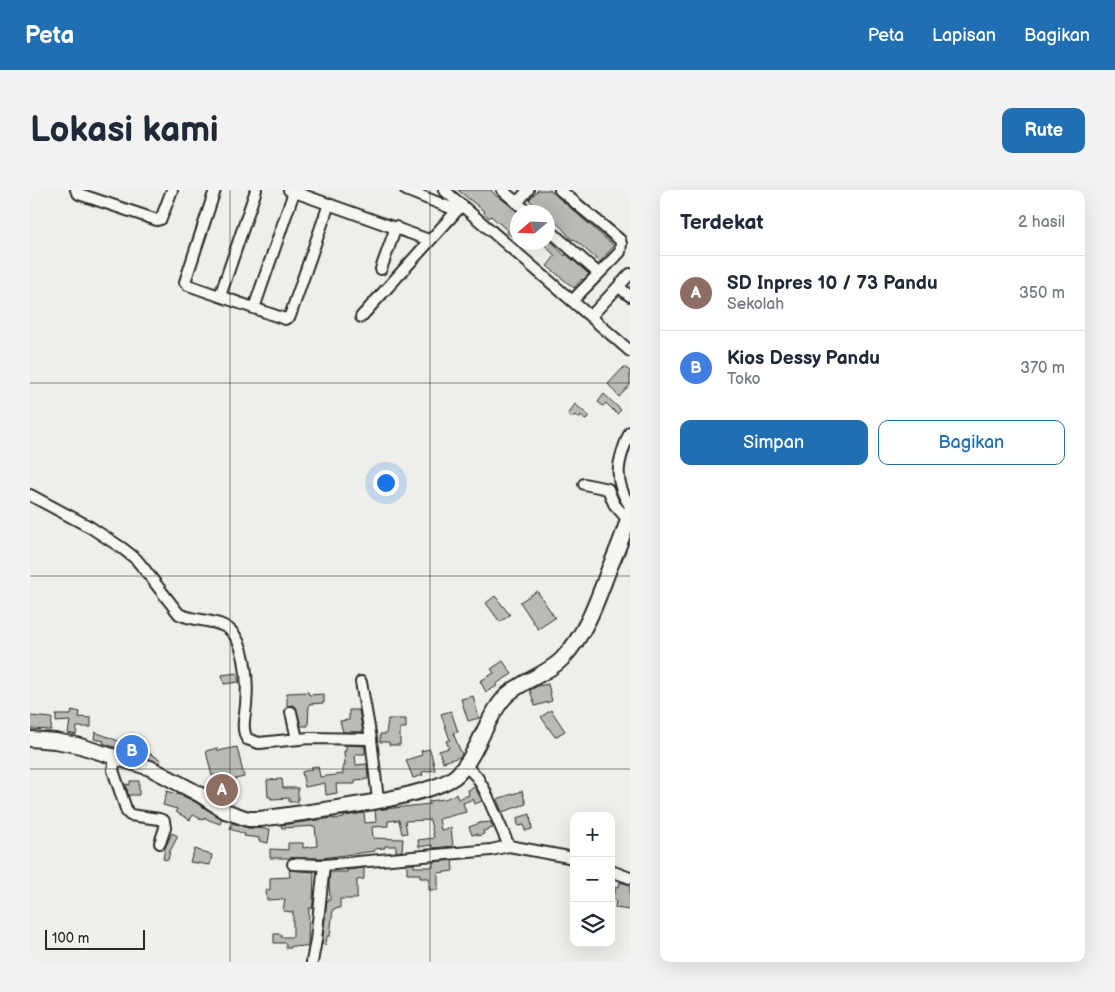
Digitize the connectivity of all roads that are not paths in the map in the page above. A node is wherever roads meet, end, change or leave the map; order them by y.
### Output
1 (76, 190) edge
2 (172, 190) edge
3 (215, 190) edge
4 (256, 190) edge
5 (406, 190) edge
6 (444, 190) edge
7 (502, 190) edge
8 (528, 190) edge
9 (560, 190) edge
10 (292, 191) edge
11 (517, 203) junction
12 (329, 204) junction
13 (519, 205) edge
14 (459, 207) junction
15 (396, 227) junction
16 (555, 235) edge
17 (430, 240) junction
18 (381, 269) dead end
19 (598, 273) junction
20 (630, 274) edge
21 (619, 287) junction
22 (220, 296) junction
23 (630, 296) edge
24 (573, 300) junction
25 (254, 308) junction
26 (591, 316) junction
27 (361, 317) dead end
28 (630, 351) edge
29 (630, 432) edge
30 (584, 484) dead end
31 (30, 495) edge
32 (630, 506) edge
33 (629, 516) edge
34 (361, 682) dead end
35 (291, 712) dead end
36 (30, 739) edge
37 (297, 739) junction
38 (371, 739) junction
39 (115, 758) junction
40 (465, 765) junction
41 (378, 800) junction
42 (160, 843) dead end
43 (509, 846) junction
44 (570, 857) edge
45 (293, 864) dead end
46 (324, 865) junction
47 (615, 872) edge
48 (630, 878) edge
49 (312, 962) edge

1 - 2 street
3 - 22 street
4 - 22 street
5 - 14 street
6 - 14 street
7 - 11 street
8 - 11 street
9 - 19 street
10 - 12 street
10 - 25 street
11 - 13 street
12 - 15 street
12 - 25 street
14 - 17 street
14 - 24 street
15 - 17 street
15 - 18 street
16 - 19 street
17 - 27 street
19 - 24 street
20 - 21 street
21 - 23 street
21 - 26 street
22 - 25 street
24 - 26 street
26 - 28 street
29 - 32 street
30 - 33 street
31 - 37 street
33 - 40 highway
34 - 38 street
35 - 37 street
36 - 39 highway
37 - 38 street
38 - 41 street
39 - 41 highway
39 - 42 street
40 - 41 highway
40 - 43 street
43 - 44 street
43 - 46 street
45 - 46 street
46 - 49 street
47 - 48 street

